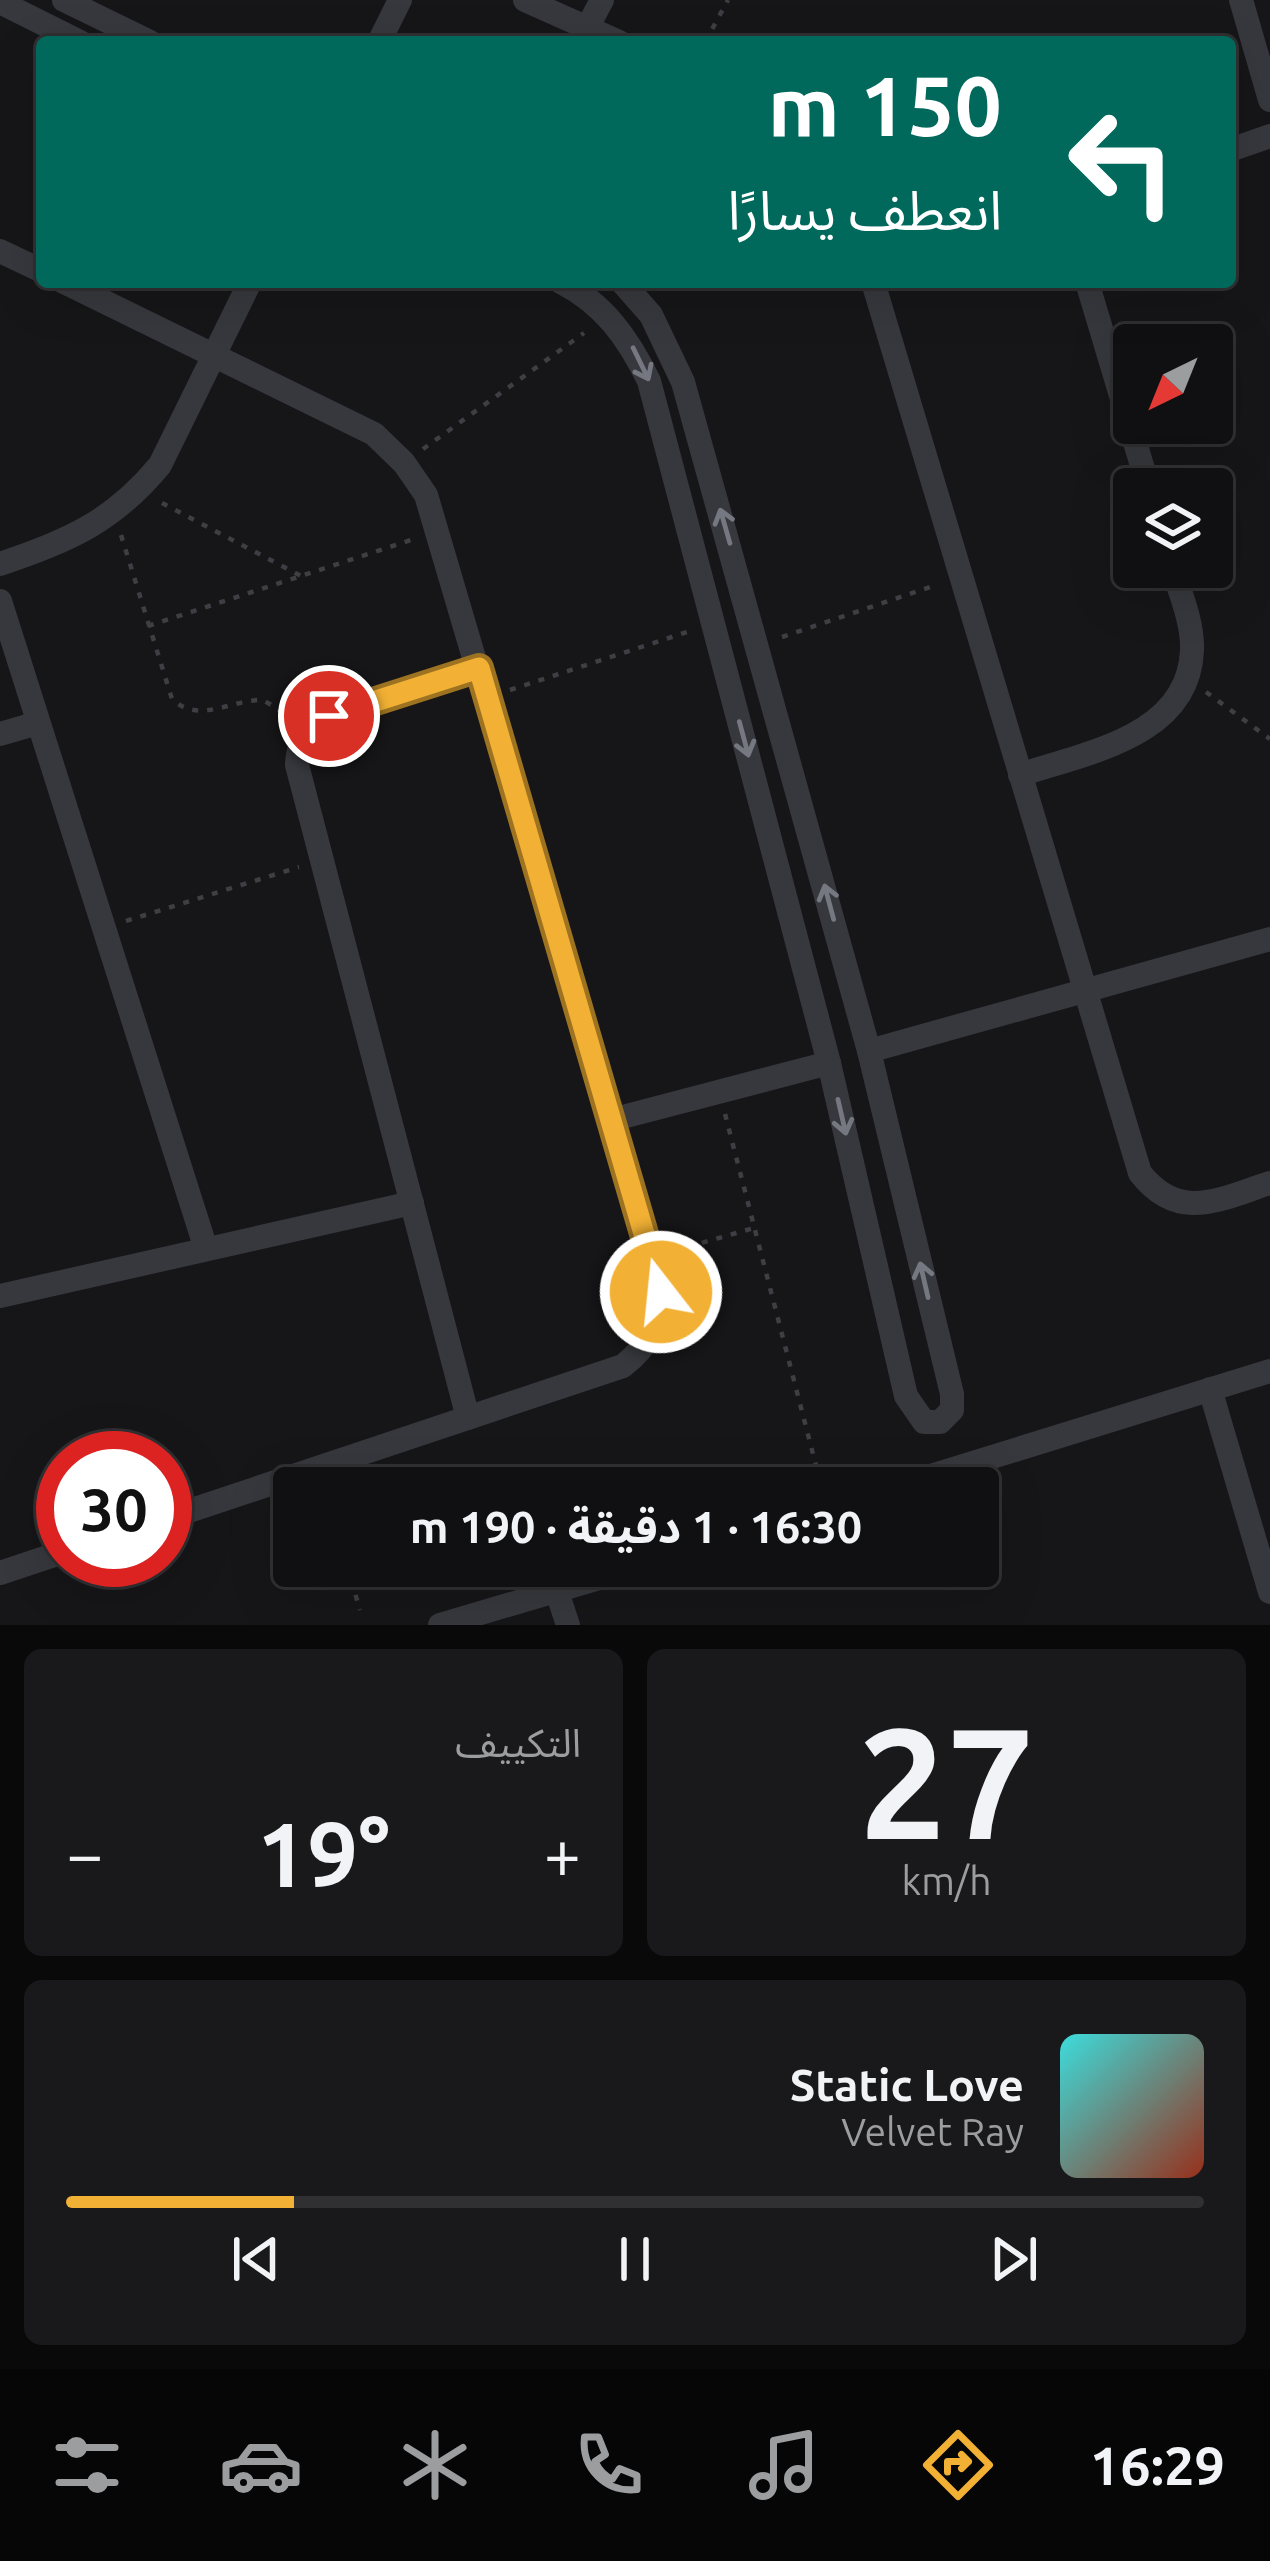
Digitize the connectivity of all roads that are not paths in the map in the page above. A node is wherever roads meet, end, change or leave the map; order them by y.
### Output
1 (64, 0) edge
2 (400, 0) edge
3 (525, 0) edge
4 (602, 0) edge
5 (1240, 0) edge
6 (0, 2) edge
7 (587, 28) junction
8 (68, 36) edge
9 (137, 36) edge
10 (382, 36) edge
11 (606, 36) edge
12 (1270, 100) edge
13 (1270, 136) edge
14 (1236, 148) edge
15 (0, 251) edge
16 (36, 269) edge
17 (76, 288) edge
18 (247, 288) edge
19 (569, 288) edge
20 (627, 288) edge
21 (875, 288) edge
22 (1089, 288) edge
23 (216, 356) junction
24 (1143, 468) edge
25 (0, 564) edge
26 (1178, 588) edge
27 (0, 601) edge
28 (479, 668) junction
29 (38, 723) junction
30 (0, 734) edge
31 (1020, 776) junction
32 (1270, 939) edge
33 (1085, 992) junction
34 (869, 1051) junction
35 (829, 1063) junction
36 (611, 1120) junction
37 (1270, 1184) edge
38 (412, 1203) junction
39 (206, 1249) junction
40 (0, 1296) edge
41 (1270, 1371) edge
42 (1210, 1390) junction
43 (468, 1418) junction
44 (960, 1467) edge
45 (192, 1510) edge
46 (36, 1561) edge
47 (0, 1573) edge
48 (573, 1587) edge
49 (557, 1592) junction
50 (1270, 1592) edge
51 (440, 1625) edge
52 (568, 1625) edge

1 - 9 street
2 - 10 street
3 - 7 street
4 - 7 street
5 - 12 street
6 - 8 street
7 - 11 street
13 - 14 street
15 - 16 street
17 - 23 street
18 - 23 street
19 -> 35 street
34 -> 20 street
21 - 31 street
22 - 24 street
23 - 25 street
23 - 28 street
26 - 31 street
27 - 29 street
28 - 36 street
28 - 38 street
29 - 30 street
29 - 39 street
31 - 33 street
32 - 33 street
33 - 34 street
33 - 37 street
35 -> 34 street
35 - 36 street
36 - 43 street
38 - 39 street
38 - 43 street
39 - 40 street
41 - 42 street
42 - 44 street
42 - 50 street
43 - 45 street
46 - 47 street
48 - 49 street
49 - 51 street
49 - 52 street

